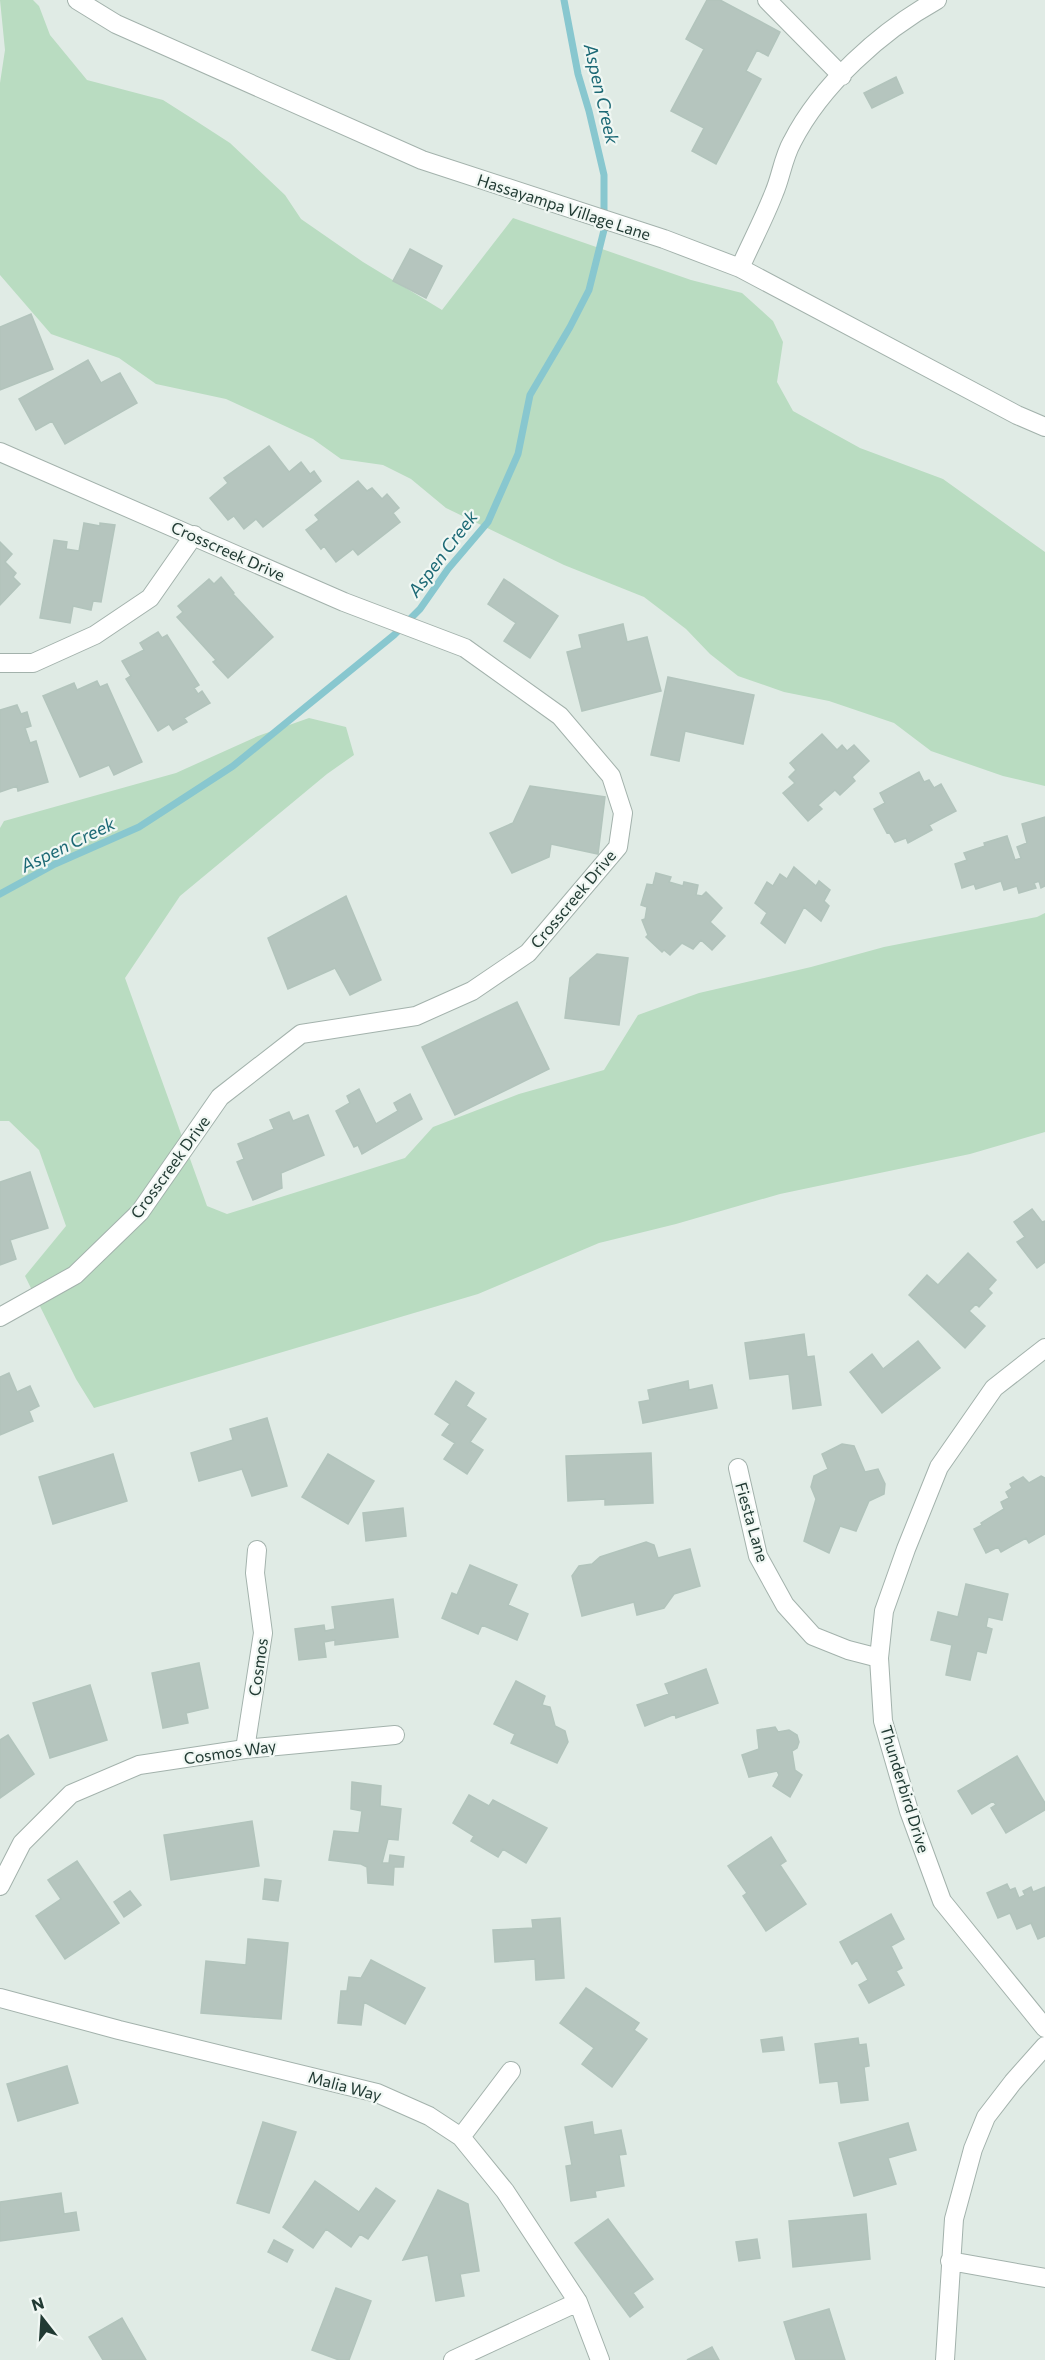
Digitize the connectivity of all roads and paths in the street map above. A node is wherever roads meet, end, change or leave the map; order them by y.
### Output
1 (78, 0) edge
2 (767, 0) edge
3 (937, 0) edge
4 (842, 76) junction
5 (740, 268) junction
6 (1045, 427) edge
7 (0, 452) edge
8 (194, 535) junction
9 (0, 663) edge
10 (0, 1317) edge
11 (1045, 1348) edge
12 (738, 1468) dead end
13 (257, 1550) dead end
14 (879, 1658) junction
15 (395, 1735) dead end
16 (245, 1749) junction
17 (0, 1886) edge
18 (0, 1998) edge
19 (1045, 2028) edge
20 (1045, 2046) edge
21 (511, 2071) dead end
22 (461, 2137) junction
23 (950, 2261) junction
24 (1045, 2278) edge
25 (578, 2302) junction
26 (453, 2360) edge
27 (600, 2360) edge
28 (945, 2360) edge

1 - 5 street, Hassayampa Village Lane
2 - 4 street
3 - 4 street
4 - 5 street
5 - 6 street, Hassayampa Village Lane
7 - 8 street, Crosscreek Drive
8 - 9 street
8 - 10 street, Crosscreek Drive
11 - 14 street, Thunderbird Drive
12 - 14 street, Fiesta Lane
13 - 16 street, Cosmos
14 - 19 street, Thunderbird Drive
15 - 16 street, Cosmos Way
16 - 17 street, Cosmos Way
18 - 22 street, Malia Way
20 - 23 street
21 - 22 street
22 - 25 street, Malia Way
23 - 24 street
23 - 28 street
25 - 26 street
25 - 27 street, Malia Way

